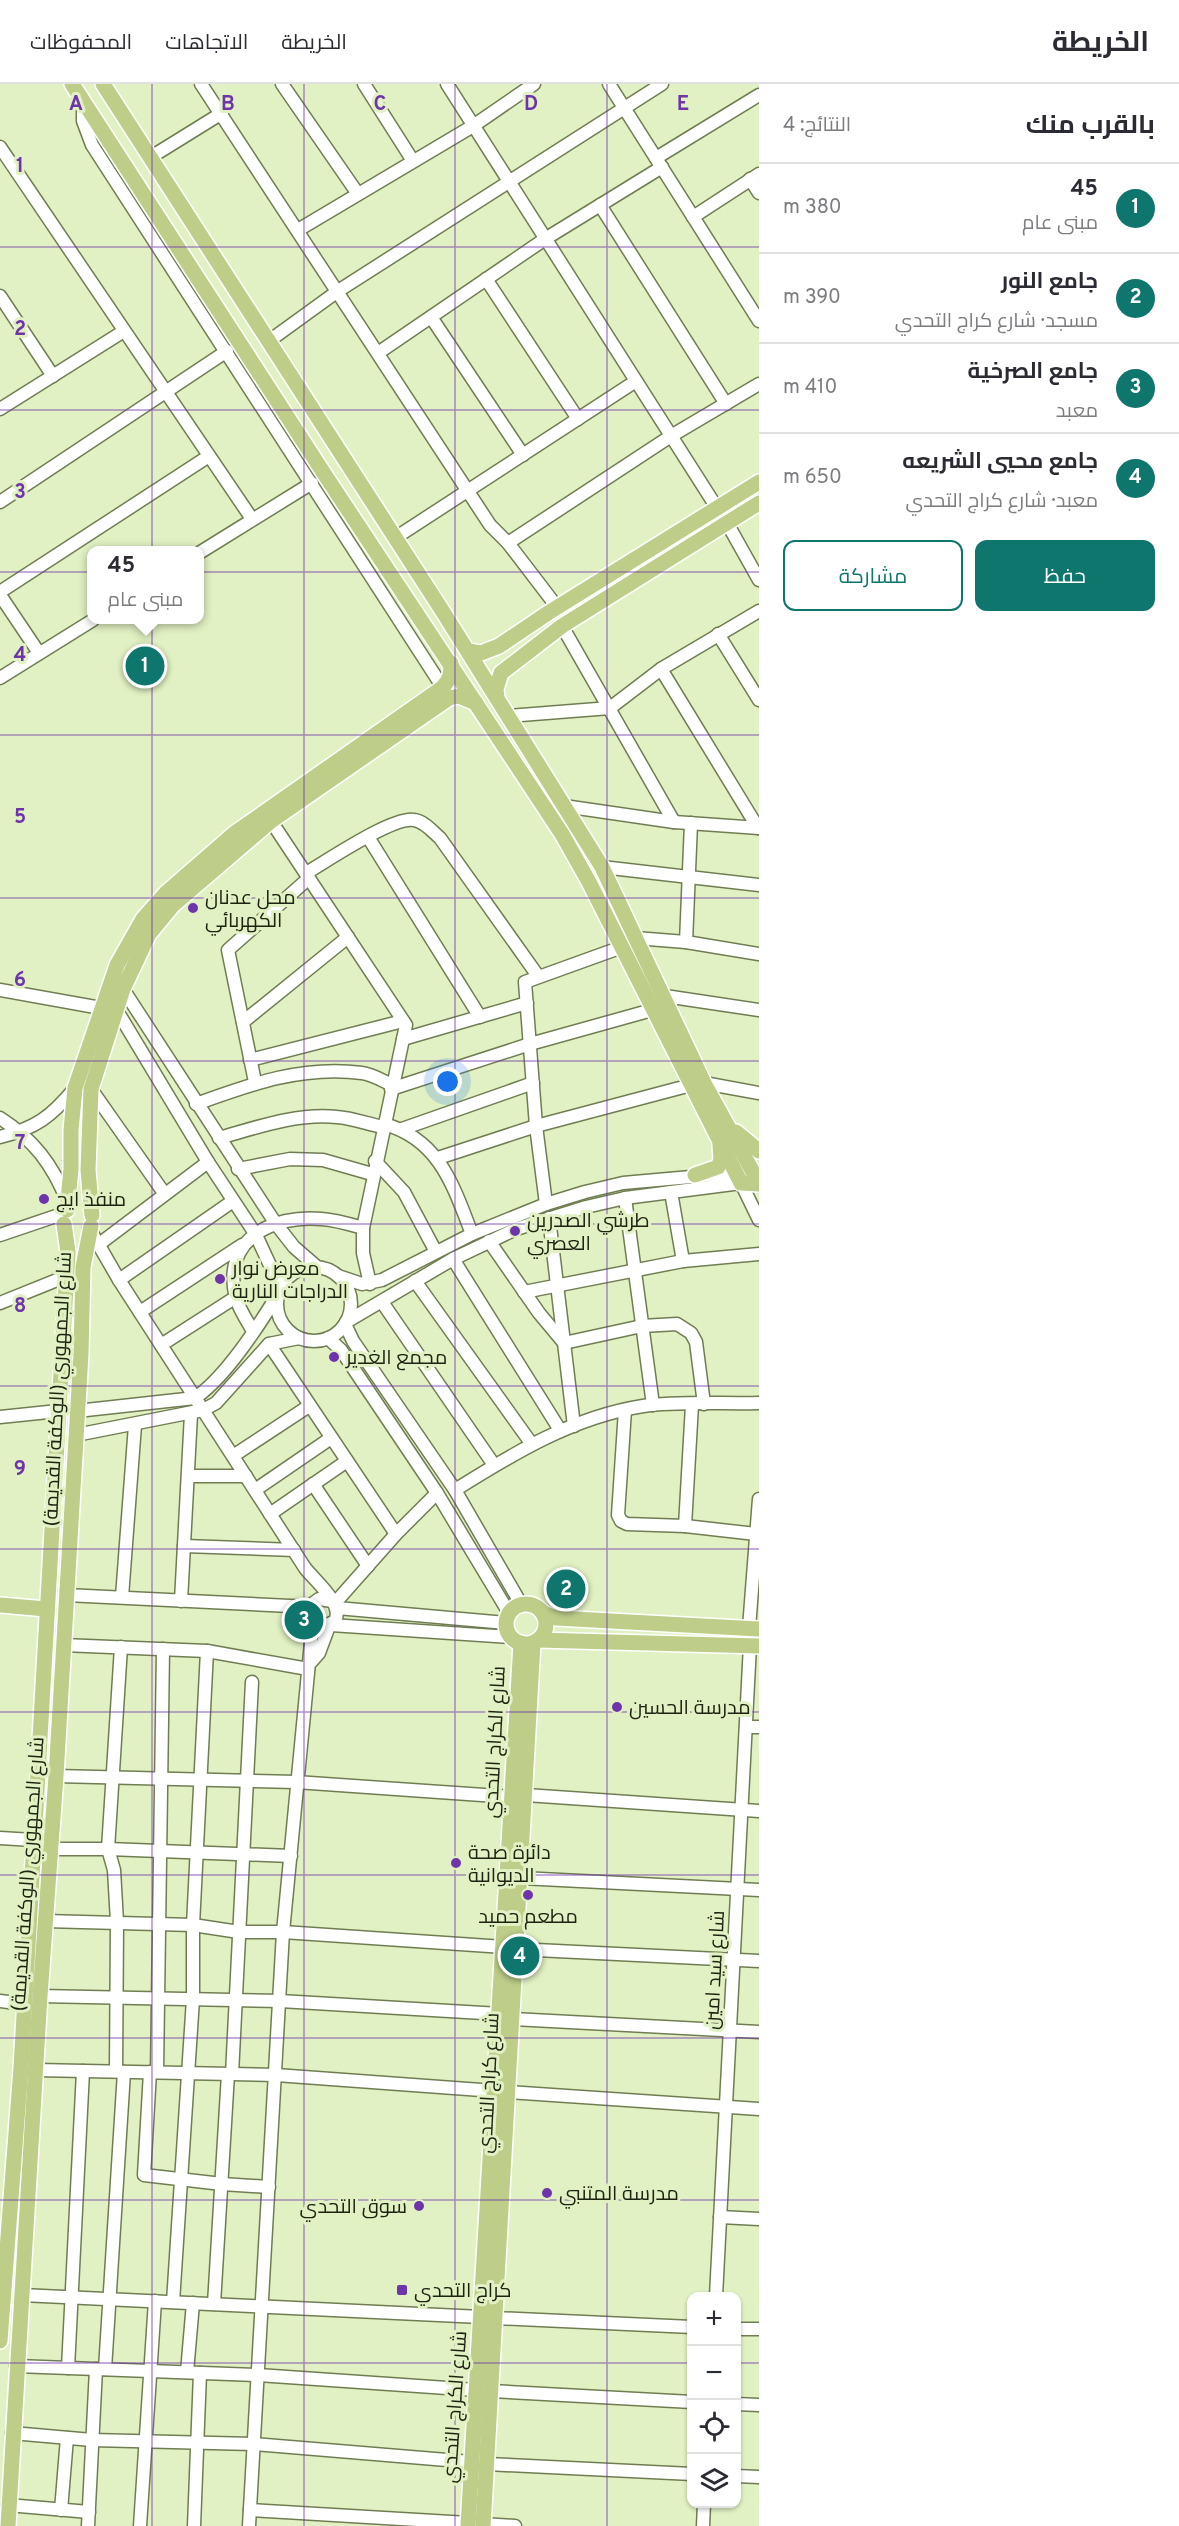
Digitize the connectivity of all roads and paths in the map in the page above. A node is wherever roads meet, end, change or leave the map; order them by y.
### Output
1 (72, 84) edge
2 (103, 84) edge
3 (201, 84) edge
4 (282, 84) edge
5 (364, 84) edge
6 (447, 84) edge
7 (534, 84) edge
8 (609, 84) edge
9 (662, 84) edge
10 (520, 88) edge
11 (759, 95) edge
12 (82, 101) junction
13 (625, 110) junction
14 (222, 113) junction
15 (473, 126) junction
16 (0, 147) edge
17 (151, 157) junction
18 (413, 162) junction
19 (659, 162) junction
20 (754, 176) edge
21 (509, 182) junction
22 (759, 193) edge
23 (358, 194) junction
24 (600, 205) junction
25 (693, 217) junction
26 (298, 230) junction
27 (545, 239) junction
28 (486, 279) junction
29 (338, 291) junction
30 (0, 296) edge
31 (430, 317) junction
32 (759, 321) edge
33 (124, 331) junction
34 (269, 341) junction
35 (227, 351) junction
36 (378, 353) junction
37 (53, 376) junction
38 (636, 381) junction
39 (759, 384) edge
40 (165, 392) junction
41 (726, 404) junction
42 (0, 409) edge
43 (578, 419) junction
44 (671, 436) junction
45 (523, 455) junction
46 (209, 456) junction
47 (312, 483) junction
48 (757, 488) edge
49 (468, 491) junction
50 (0, 502) edge
51 (759, 503) edge
52 (717, 508) junction
53 (252, 519) junction
54 (727, 523) junction
55 (395, 538) junction
56 (508, 543) junction
57 (204, 550) edge
58 (759, 580) edge
59 (0, 594) edge
60 (557, 608) junction
61 (759, 611) edge
62 (87, 624) edge
63 (562, 626) junction
64 (456, 633) junction
65 (718, 634) junction
66 (439, 646) junction
67 (468, 651) junction
68 (39, 653) junction
69 (451, 663) junction
70 (661, 669) junction
71 (0, 678) edge
72 (446, 693) junction
73 (496, 698) junction
74 (759, 700) edge
75 (476, 703) junction
76 (610, 708) junction
77 (510, 719) junction
78 (496, 733) junction
79 (564, 806) junction
80 (270, 821) junction
81 (674, 822) junction
82 (692, 824) junction
83 (759, 828) edge
84 (368, 837) junction
85 (602, 867) junction
86 (308, 875) junction
87 (688, 878) junction
88 (759, 885) edge
89 (348, 938) junction
90 (635, 938) junction
91 (686, 942) junction
92 (622, 947) junction
93 (759, 954) edge
94 (538, 976) junction
95 (123, 989) junction
96 (0, 990) edge
97 (665, 996) junction
98 (527, 1004) junction
99 (108, 1009) junction
100 (652, 1010) junction
101 (759, 1010) edge
102 (480, 1017) junction
103 (403, 1021) junction
104 (243, 1022) junction
105 (403, 1039) junction
106 (530, 1044) junction
107 (250, 1060) junction
108 (255, 1082) junction
109 (533, 1083) junction
110 (697, 1084) junction
111 (392, 1087) junction
112 (75, 1088) junction
113 (91, 1089) junction
114 (759, 1093) edge
115 (196, 1104) junction
116 (722, 1115) junction
117 (0, 1118) edge
118 (383, 1126) junction
119 (536, 1126) junction
120 (402, 1129) junction
121 (22, 1132) junction
122 (0, 1137) edge
123 (219, 1138) junction
124 (719, 1139) junction
125 (759, 1151) edge
126 (438, 1158) junction
127 (375, 1161) junction
128 (208, 1162) junction
129 (238, 1169) junction
130 (372, 1174) junction
131 (695, 1175) junction
132 (757, 1177) edge
133 (739, 1178) junction
134 (671, 1192) junction
135 (164, 1193) junction
136 (625, 1198) junction
137 (233, 1201) junction
138 (546, 1204) junction
139 (67, 1211) junction
140 (549, 1218) junction
141 (759, 1220) edge
142 (276, 1224) junction
143 (91, 1225) junction
144 (363, 1228) junction
145 (256, 1234) junction
146 (472, 1234) junction
147 (0, 1235) edge
148 (489, 1240) junction
149 (98, 1245) junction
150 (243, 1245) junction
151 (436, 1252) junction
152 (759, 1254) edge
153 (453, 1259) junction
154 (683, 1261) junction
155 (317, 1267) junction
156 (633, 1269) junction
157 (67, 1276) junction
158 (338, 1276) junction
159 (119, 1280) junction
160 (415, 1281) junction
161 (370, 1284) junction
162 (558, 1285) junction
163 (279, 1291) junction
164 (524, 1292) junction
165 (236, 1297) junction
166 (382, 1302) junction
167 (0, 1303) edge
168 (140, 1312) junction
169 (345, 1323) junction
170 (642, 1326) junction
171 (253, 1331) junction
172 (299, 1338) junction
173 (328, 1338) junction
174 (564, 1343) junction
175 (269, 1344) junction
176 (161, 1345) junction
177 (195, 1398) junction
178 (759, 1403) edge
179 (698, 1404) junction
180 (653, 1405) junction
181 (309, 1406) junction
182 (203, 1410) junction
183 (625, 1410) junction
184 (57, 1411) junction
185 (77, 1411) junction
186 (191, 1414) junction
187 (0, 1418) edge
188 (135, 1425) junction
189 (574, 1426) junction
190 (560, 1430) junction
191 (76, 1435) junction
192 (331, 1438) junction
193 (531, 1443) junction
194 (232, 1456) junction
195 (346, 1461) junction
196 (494, 1465) junction
197 (188, 1476) junction
198 (246, 1476) junction
199 (313, 1484) junction
200 (255, 1490) junction
201 (455, 1490) junction
202 (437, 1493) junction
203 (759, 1499) edge
204 (270, 1514) junction
205 (685, 1526) junction
206 (396, 1534) junction
207 (756, 1534) junction
208 (184, 1546) junction
209 (757, 1549) edge
210 (294, 1550) junction
211 (368, 1566) junction
212 (305, 1568) junction
213 (49, 1571) junction
214 (67, 1572) junction
215 (66, 1595) junction
216 (122, 1597) junction
217 (181, 1601) junction
218 (335, 1604) junction
219 (521, 1604) junction
220 (0, 1605) edge
221 (311, 1605) junction
222 (46, 1608) junction
223 (543, 1613) junction
224 (313, 1621) junction
225 (330, 1625) junction
226 (754, 1628) edge
227 (519, 1633) junction
228 (63, 1645) junction
229 (755, 1645) edge
230 (121, 1647) junction
231 (163, 1649) junction
232 (207, 1651) junction
233 (43, 1664) junction
234 (62, 1665) junction
235 (309, 1666) junction
236 (252, 1682) dead end
237 (753, 1727) edge
238 (56, 1776) junction
239 (112, 1776) junction
240 (160, 1778) junction
241 (201, 1779) junction
242 (246, 1780) junction
243 (296, 1782) junction
244 (519, 1796) junction
245 (742, 1810) junction
246 (759, 1811) edge
247 (0, 1838) edge
248 (33, 1840) junction
249 (51, 1849) junction
250 (108, 1849) junction
251 (160, 1852) junction
252 (197, 1853) junction
253 (243, 1854) junction
254 (291, 1856) junction
255 (521, 1878) junction
256 (738, 1889) junction
257 (759, 1890) edge
258 (45, 1922) junction
259 (117, 1922) junction
260 (159, 1924) junction
261 (193, 1925) junction
262 (239, 1932) junction
263 (284, 1932) junction
264 (510, 1948) junction
265 (734, 1960) junction
266 (759, 1961) edge
267 (40, 1996) junction
268 (117, 1997) junction
269 (158, 1998) junction
270 (194, 1999) junction
271 (236, 2000) junction
272 (0, 2001) edge
273 (280, 2001) junction
274 (24, 2004) junction
275 (506, 2016) junction
276 (730, 2030) junction
277 (759, 2032) edge
278 (36, 2070) junction
279 (83, 2071) junction
280 (120, 2072) junction
281 (154, 2072) junction
282 (189, 2073) junction
283 (230, 2074) junction
284 (276, 2075) junction
285 (502, 2092) junction
286 (726, 2106) junction
287 (759, 2109) edge
288 (181, 2180) junction
289 (6, 2184) edge
290 (222, 2184) junction
291 (269, 2187) junction
292 (10, 2200) junction
293 (28, 2202) junction
294 (720, 2217) junction
295 (759, 2219) edge
296 (716, 2292) edge
297 (22, 2295) junction
298 (72, 2298) junction
299 (110, 2299) junction
300 (155, 2301) junction
301 (173, 2302) junction
302 (193, 2303) junction
303 (214, 2304) junction
304 (262, 2306) junction
305 (488, 2318) junction
306 (687, 2328) edge
307 (741, 2329) edge
308 (759, 2329) edge
309 (0, 2336) edge
310 (19, 2336) junction
311 (0, 2341) edge
312 (16, 2366) junction
313 (68, 2368) junction
314 (101, 2369) junction
315 (151, 2371) junction
316 (187, 2372) junction
317 (200, 2373) junction
318 (258, 2374) junction
319 (483, 2391) junction
320 (687, 2402) edge
321 (741, 2404) edge
322 (759, 2405) edge
323 (12, 2433) junction
324 (67, 2438) junction
325 (92, 2440) junction
326 (145, 2442) junction
327 (197, 2443) junction
328 (254, 2444) junction
329 (471, 2462) junction
330 (487, 2464) junction
331 (687, 2474) edge
332 (741, 2476) edge
333 (759, 2477) edge
334 (8, 2505) junction
335 (704, 2508) edge
336 (61, 2510) junction
337 (250, 2510) junction
338 (89, 2512) junction
339 (475, 2525) edge
340 (8, 2526) edge
341 (88, 2526) edge
342 (140, 2526) edge
343 (194, 2526) edge
344 (249, 2526) edge
345 (515, 2526) edge
346 (703, 2526) edge

1 - 12 main road
2 - 17 main road
3 - 14 street
4 - 23 street
5 - 18 street
6 - 15 street
7 - 10 street
8 - 13 street
9 - 13 street
10 - 15 street
11 - 19 street
12 - 35 street
12 - 66 main road
13 - 19 street
13 - 21 street
14 - 17 street
14 - 26 street
15 - 18 street
15 - 21 street
16 - 33 street
17 - 34 main road
18 - 23 street
19 - 24 street
19 - 25 street
20 - 22 street
20 - 25 street
21 - 27 street
21 - 29 street
23 - 26 street
24 - 27 street
24 - 41 street
25 - 32 street
26 - 29 street
27 - 28 street
27 - 38 street
28 - 31 street
28 - 43 street
29 - 34 street
29 - 36 street
30 - 37 street
31 - 36 street
31 - 45 street
33 - 37 street
33 - 40 street
34 - 55 main road
35 - 40 street
35 - 47 street
36 - 49 street
37 - 42 street
38 - 43 street
38 - 44 street
39 - 41 street
40 - 46 street
40 - 50 street
41 - 44 street
43 - 45 street
44 - 52 street
44 - 56 street
45 - 49 street
46 - 53 street
46 - 59 street
47 - 53 street
47 - 72 street
48 - 52 main road
49 - 55 street
49 - 56 street
51 - 54 main road
52 - 60 main road
53 - 57 street
54 - 58 street
54 - 63 main road
55 - 64 main road
56 - 60 street
59 - 68 street
60 - 67 main road
61 - 65 street
62 - 68 street
63 - 73 main road
63 - 76 street
64 - 66 main road
64 - 67 main road
65 - 70 street
65 - 74 street
66 - 69 main road
67 - 73 main road
68 - 71 street
69 - 72 main road
69 - 75 main road
70 - 76 street
70 - 83 street
72 - 75 main road
72 - 80 main road
72 - 99 main road
73 - 77 main road
75 - 78 main road
76 - 77 street
76 - 81 street
77 - 78 main road
77 - 79 main road
78 - 92 main road
79 - 81 street
79 - 85 main road
80 - 86 street
80 - 95 main road
81 - 82 street
82 - 83 street
82 - 87 street
84 - 86 street
84 - 94 street
84 - 102 street
85 - 87 street
85 - 90 main road
86 - 89 street
86 - 104 street
87 - 88 street
87 - 91 street
89 - 103 street
89 - 104 street
90 - 91 street
90 - 97 main road
91 - 93 street
92 - 94 street
92 - 100 main road
94 - 98 street
95 - 99 main road
95 - 115 street
96 - 99 street
97 - 101 street
97 - 110 main road
98 - 102 street
98 - 106 street
99 - 112 main road, شارع الجمهوري (الوكفة القديمة)
99 - 113 main road, شارع الجمهوري (الوكفة القديمة)
99 - 128 street
100 - 106 street
100 - 110 main road
102 - 105 street
103 - 105 street
103 - 107 street
104 - 107 street
105 - 111 street
106 - 109 street
106 - 111 street
107 - 108 street
108 - 111 street
108 - 115 street
109 - 119 street
109 - 120 street
110 - 114 street
110 - 116 main road
110 - 119 street
110 - 124 main road
111 - 118 street
112 - 121 street
112 - 139 main road, شارع الجمهوري (الوكفة القديمة)
113 - 135 street
113 - 143 main road, شارع الجمهوري (الوكفة القديمة)
115 - 123 street
116 - 125 main road
116 - 132 main road
117 - 121 street
118 - 120 street
118 - 123 street
118 - 127 street
119 - 126 street
119 - 138 street
120 - 126 street
121 - 122 street
121 - 139 street
123 - 129 street
124 - 131 main road
124 - 133 main road
126 - 146 street
127 - 130 street
127 - 151 street
128 - 135 street
128 - 137 street
129 - 130 street
129 - 142 street
130 - 144 street
131 - 133 street
131 - 138 street
132 - 133 main road
133 - 134 street
133 - 141 street
134 - 136 street
134 - 154 street
135 - 149 street
136 - 140 street
136 - 156 street
137 - 145 street
137 - 159 street
138 - 146 street
139 - 143 main road
139 - 143 main road
139 - 147 street
139 - 157 main road, شارع الجمهوري (الوكفة القديمة)
140 - 148 street
140 - 162 street
142 - 144 street
142 - 145 street
142 - 155 street
143 - 149 street
143 - 185 main road, شارع الجمهوري (الوكفة القديمة)
144 - 161 street
145 - 150 street
145 - 163 street
146 - 151 street
148 - 153 street
148 - 164 street
149 - 159 street
150 - 165 street
150 - 168 street
151 - 161 street
152 - 154 street
153 - 160 street
153 - 190 street
154 - 156 street
155 - 158 street
155 - 163 street
156 - 162 street
156 - 170 street
157 - 167 street
157 - 184 main road, شارع الجمهوري (الوكفة القديمة)
158 - 161 street
158 - 169 street
159 - 168 street
160 - 166 street
160 - 193 street
162 - 164 street
162 - 174 street
163 - 171 street
163 - 172 street
164 - 174 street
165 - 171 street
165 - 176 street
166 - 169 street
166 - 196 street
168 - 176 street
169 - 173 street
169 - 201 street
170 - 174 street
170 - 179 street
170 - 180 street
171 - 177 street
172 - 173 street
172 - 175 street
173 - 202 street
174 - 189 street
175 - 181 street
175 - 182 street
176 - 177 street
177 - 182 street
177 - 185 street
178 - 179 street
179 - 180 street
179 - 205 street
180 - 183 street
181 - 192 street
181 - 194 street
182 - 186 street
182 - 194 street
183 - 189 street
183 - 205 street
184 - 187 street
184 - 213 main road, شارع الجمهوري (الوكفة القديمة)
185 - 191 main road, شارع الجمهوري (الوكفة القديمة)
186 - 188 street
186 - 197 street
188 - 191 street
188 - 216 street
189 - 190 street
190 - 193 street
191 - 214 main road, شارع الجمهوري (الوكفة القديمة)
192 - 195 street
192 - 200 street
193 - 196 street
194 - 198 street
195 - 199 street
195 - 206 street
196 - 201 street
197 - 198 street
197 - 208 street
198 - 200 street
199 - 204 street
199 - 211 street
200 - 204 street
201 - 219 street
202 - 206 street
202 - 227 street
203 - 207 street
204 - 210 street
205 - 207 street
206 - 211 street
207 - 209 street
208 - 210 street
208 - 217 street
209 - 226 street
210 - 212 street
211 - 218 street
212 - 218 street
212 - 221 street
213 - 214 main road
213 - 222 main road, شارع الجمهوري (الوكفة القديمة)
214 - 215 main road, شارع الجمهوري (الوكفة القديمة)
215 - 216 street
215 - 228 main road, شارع الجمهوري (الوكفة القديمة)
216 - 217 street
217 - 221 street
218 - 221 street
218 - 225 street
218 - 227 street
219 - 223 main road
219 - 227 main road
220 - 222 main road
221 - 224 street
222 - 233 main road, شارع الجمهوري (الوكفة القديمة)
223 - 226 main road
223 - 227 main road, شارع الكراج التحدي
224 - 225 street
224 - 235 street
225 - 227 street
225 - 235 street
227 - 229 main road
227 - 244 main road, شارع الكراج التحدي
228 - 230 street
228 - 234 main road, شارع الجمهوري (الوكفة القديمة)
229 - 237 street, شارع سيد امين
230 - 231 street
230 - 239 street
231 - 232 street
231 - 240 street
232 - 235 street
232 - 241 street
233 - 234 main road
233 - 248 main road, شارع الجمهوري (الوكفة القديمة)
234 - 238 main road, شارع الجمهوري (الوكفة القديمة)
235 - 243 street
236 - 242 street
237 - 245 street, شارع سيد امين
238 - 239 street
238 - 249 main road, شارع الجمهوري (الوكفة القديمة)
239 - 240 street
239 - 250 street
240 - 241 street
240 - 251 street
241 - 242 street
241 - 252 street
242 - 243 street
242 - 253 street
243 - 244 street
243 - 254 street
244 - 245 street
244 - 255 main road, شارع كراج التحدي
244 - 264 main road, شارع الكراج التحدي
245 - 246 street
245 - 256 street, شارع سيد امين
247 - 248 street
248 - 274 main road, شارع الجمهوري (الوكفة القديمة)
249 - 250 street
249 - 258 main road, شارع الجمهوري (الوكفة القديمة)
250 - 251 street
250 - 259 street
251 - 252 street
251 - 260 street
252 - 253 street
252 - 261 street
253 - 254 street
253 - 262 street
254 - 263 street
255 - 256 street
255 - 264 main road, شارع كراج التحدي
256 - 257 street
256 - 265 street, شارع سيد امين
258 - 259 street
258 - 267 main road, شارع الجمهوري (الوكفة القديمة)
259 - 260 street
259 - 268 street
260 - 261 street
260 - 269 street
261 - 262 street
261 - 270 street
262 - 263 street
262 - 271 street
263 - 264 street
263 - 273 street
264 - 265 street
264 - 275 main road, شارع كراج التحدي
265 - 266 street
265 - 276 street, شارع سيد امين
267 - 268 street
267 - 278 main road, شارع الجمهوري (الوكفة القديمة)
268 - 269 street
268 - 280 street
269 - 270 street
269 - 281 street
270 - 271 street
270 - 282 street
271 - 273 street
271 - 283 street
272 - 274 street
273 - 275 street
273 - 284 street
274 - 289 main road, شارع الجمهوري (الوكفة القديمة)
275 - 276 street
275 - 285 main road, شارع كراج التحدي
276 - 277 street
276 - 286 street, شارع سيد امين
278 - 279 street
278 - 293 main road, شارع الجمهوري (الوكفة القديمة)
279 - 280 street
279 - 298 street
280 - 281 street
280 - 299 street
281 - 282 street
281 - 288 street
282 - 283 street
282 - 288 street
283 - 284 street
283 - 290 street
284 - 285 street
284 - 291 street
285 - 286 street
285 - 305 main road, شارع كراج التحدي
286 - 287 street
286 - 294 street, شارع سيد امين
288 - 290 street
288 - 301 street
289 - 292 main road, شارع الجمهوري (الوكفة القديمة)
290 - 291 street
290 - 303 street
291 - 304 street
292 - 293 main road
292 - 309 main road, شارع الجمهوري (الوكفة القديمة)
293 - 297 main road, شارع الجمهوري (الوكفة القديمة)
294 - 295 street
294 - 296 street, شارع سيد امين
297 - 298 street
297 - 310 main road, شارع الجمهوري (الوكفة القديمة)
298 - 299 street
298 - 313 street
299 - 300 street
299 - 314 street
300 - 301 street
300 - 315 street
301 - 302 street
302 - 303 street
302 - 316 street
303 - 304 street
304 - 305 street
304 - 318 street
305 - 306 street
305 - 319 main road, شارع كراج التحدي
307 - 308 street
309 - 310 main road
309 - 311 main road, شارع الجمهوري (الوكفة القديمة)
310 - 312 main road, شارع الجمهوري (الوكفة القديمة)
312 - 313 street
312 - 323 main road, شارع الجمهوري (الوكفة القديمة)
313 - 314 street
314 - 315 street
314 - 325 street
315 - 316 street
315 - 326 street
316 - 317 street
317 - 318 street
317 - 327 street
318 - 319 street
318 - 328 street
319 - 320 street
319 - 329 main road, شارع الكراج التحدي
319 - 330 main road, شارع كراج التحدي
321 - 322 street
323 - 324 street
323 - 334 main road, شارع الجمهوري (الوكفة القديمة)
324 - 325 street
324 - 336 street
325 - 326 street
325 - 338 street
326 - 327 street
326 - 342 street
327 - 328 street
327 - 343 street
328 - 329 street
328 - 337 street
329 - 339 main road, شارع الكراج التحدي
330 - 331 street
330 - 339 main road, شارع كراج التحدي
332 - 333 street
334 - 336 street
334 - 340 main road, شارع الجمهوري (الوكفة القديمة)
335 - 346 street
336 - 338 street
337 - 339 street
337 - 344 street
338 - 341 street
339 - 345 street

